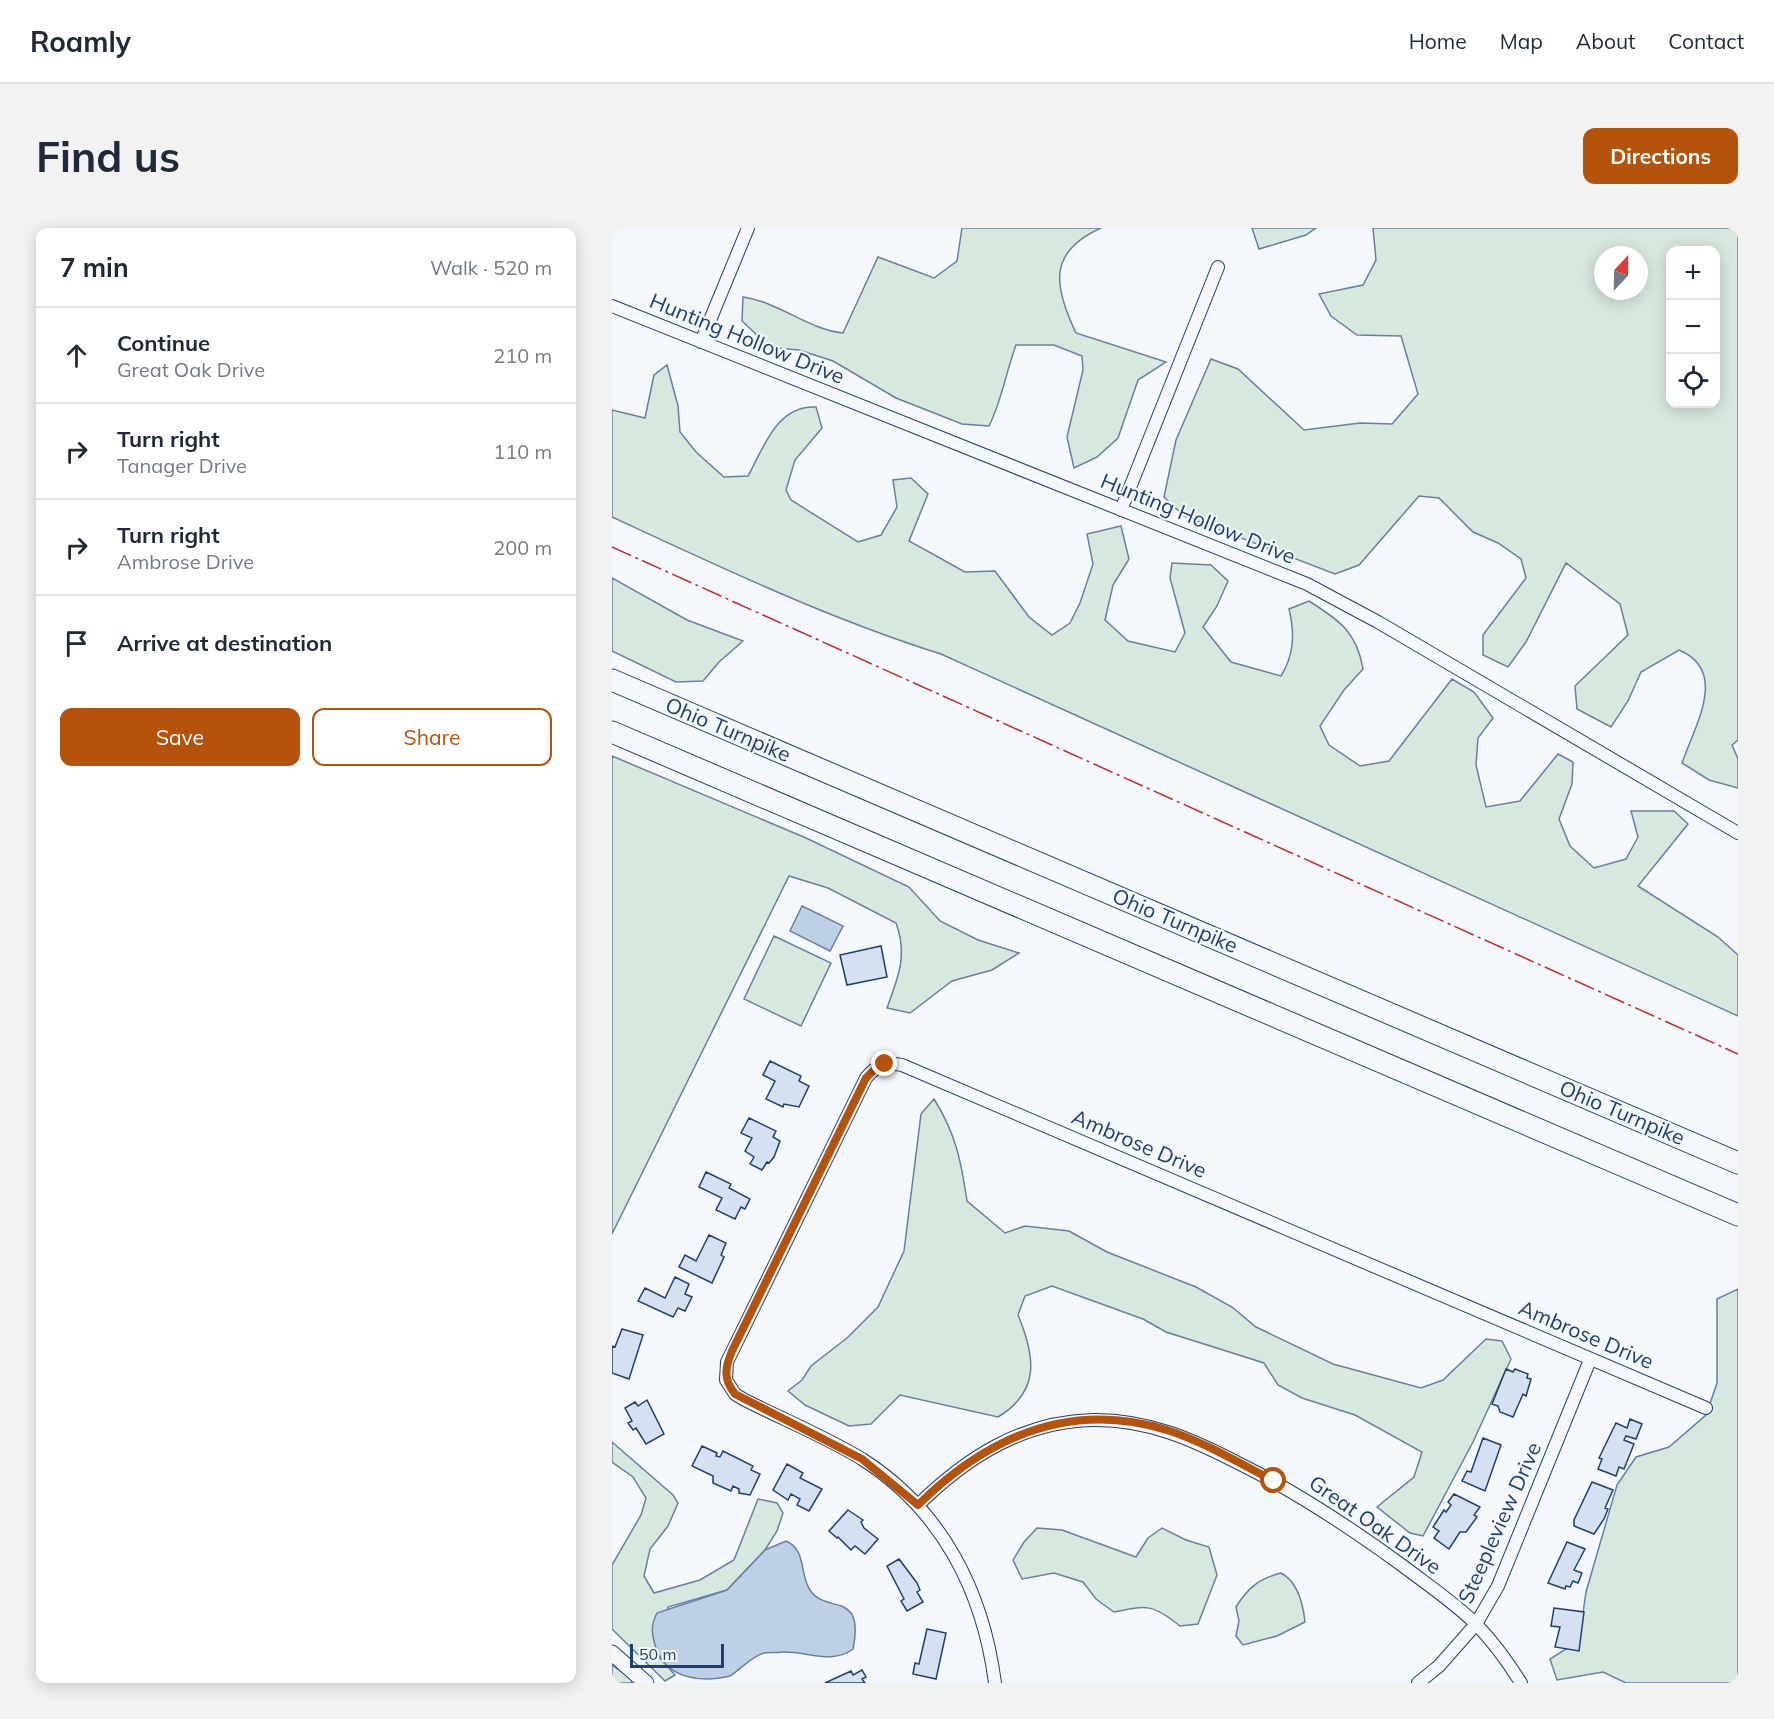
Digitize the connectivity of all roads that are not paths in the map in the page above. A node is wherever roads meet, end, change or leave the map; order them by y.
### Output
1 (748, 228) edge
2 (1218, 267) dead end
3 (612, 306) edge
4 (701, 342) junction
5 (1121, 510) junction
6 (612, 680) edge
7 (612, 732) edge
8 (1738, 833) edge
9 (1738, 1163) edge
10 (1738, 1215) edge
11 (1590, 1360) junction
12 (1706, 1408) dead end
13 (918, 1505) junction
14 (1476, 1624) junction
15 (612, 1653) edge
16 (646, 1683) edge
17 (995, 1683) edge
18 (1418, 1683) edge
19 (1521, 1683) edge

1 - 4 street
2 - 5 street
3 - 4 street, Hunting Hollow Drive
4 - 5 street, Hunting Hollow Drive
5 - 8 street, Hunting Hollow Drive
6 - 9 highway, Ohio Turnpike
7 - 10 highway
11 - 12 street, Ambrose Drive
11 - 13 street, Ambrose Drive
11 - 14 street, Steepleview Drive
13 - 14 street, Great Oak Drive
13 - 17 street
14 - 18 street, Steepleview Drive
14 - 19 street, Great Oak Drive
15 - 16 street

